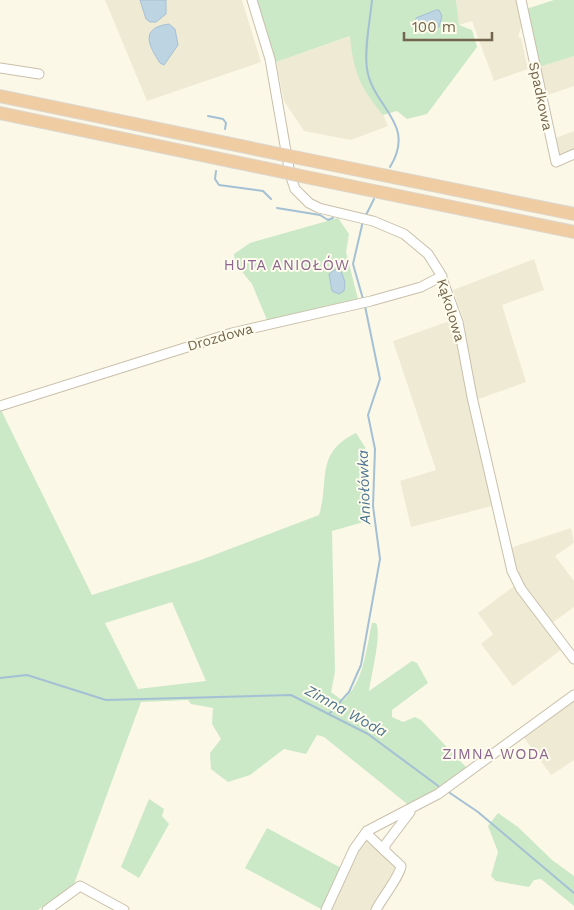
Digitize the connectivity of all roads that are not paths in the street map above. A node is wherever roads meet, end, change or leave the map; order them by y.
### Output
1 (252, 0) edge
2 (521, 0) edge
3 (0, 68) edge
4 (39, 74) dead end
5 (0, 96) edge
6 (0, 113) edge
7 (574, 154) edge
8 (574, 214) edge
9 (574, 232) edge
10 (442, 276) junction
11 (0, 404) edge
12 (574, 659) edge
13 (574, 695) edge
14 (413, 809) junction
15 (366, 833) junction
16 (385, 851) junction
17 (47, 910) edge
18 (124, 910) edge
19 (326, 910) edge
20 (376, 910) edge

1 - 10 street, Kąkolowa
2 - 7 street, Spadkowa
3 - 4 street
5 - 8 highway, bridge
6 - 9 highway, bridge
10 - 11 street, Drozdowa
10 - 12 street, Kąkolowa
13 - 14 street
14 - 15 street
14 - 16 street
15 - 16 street
15 - 19 street
16 - 20 street
17 - 18 street

